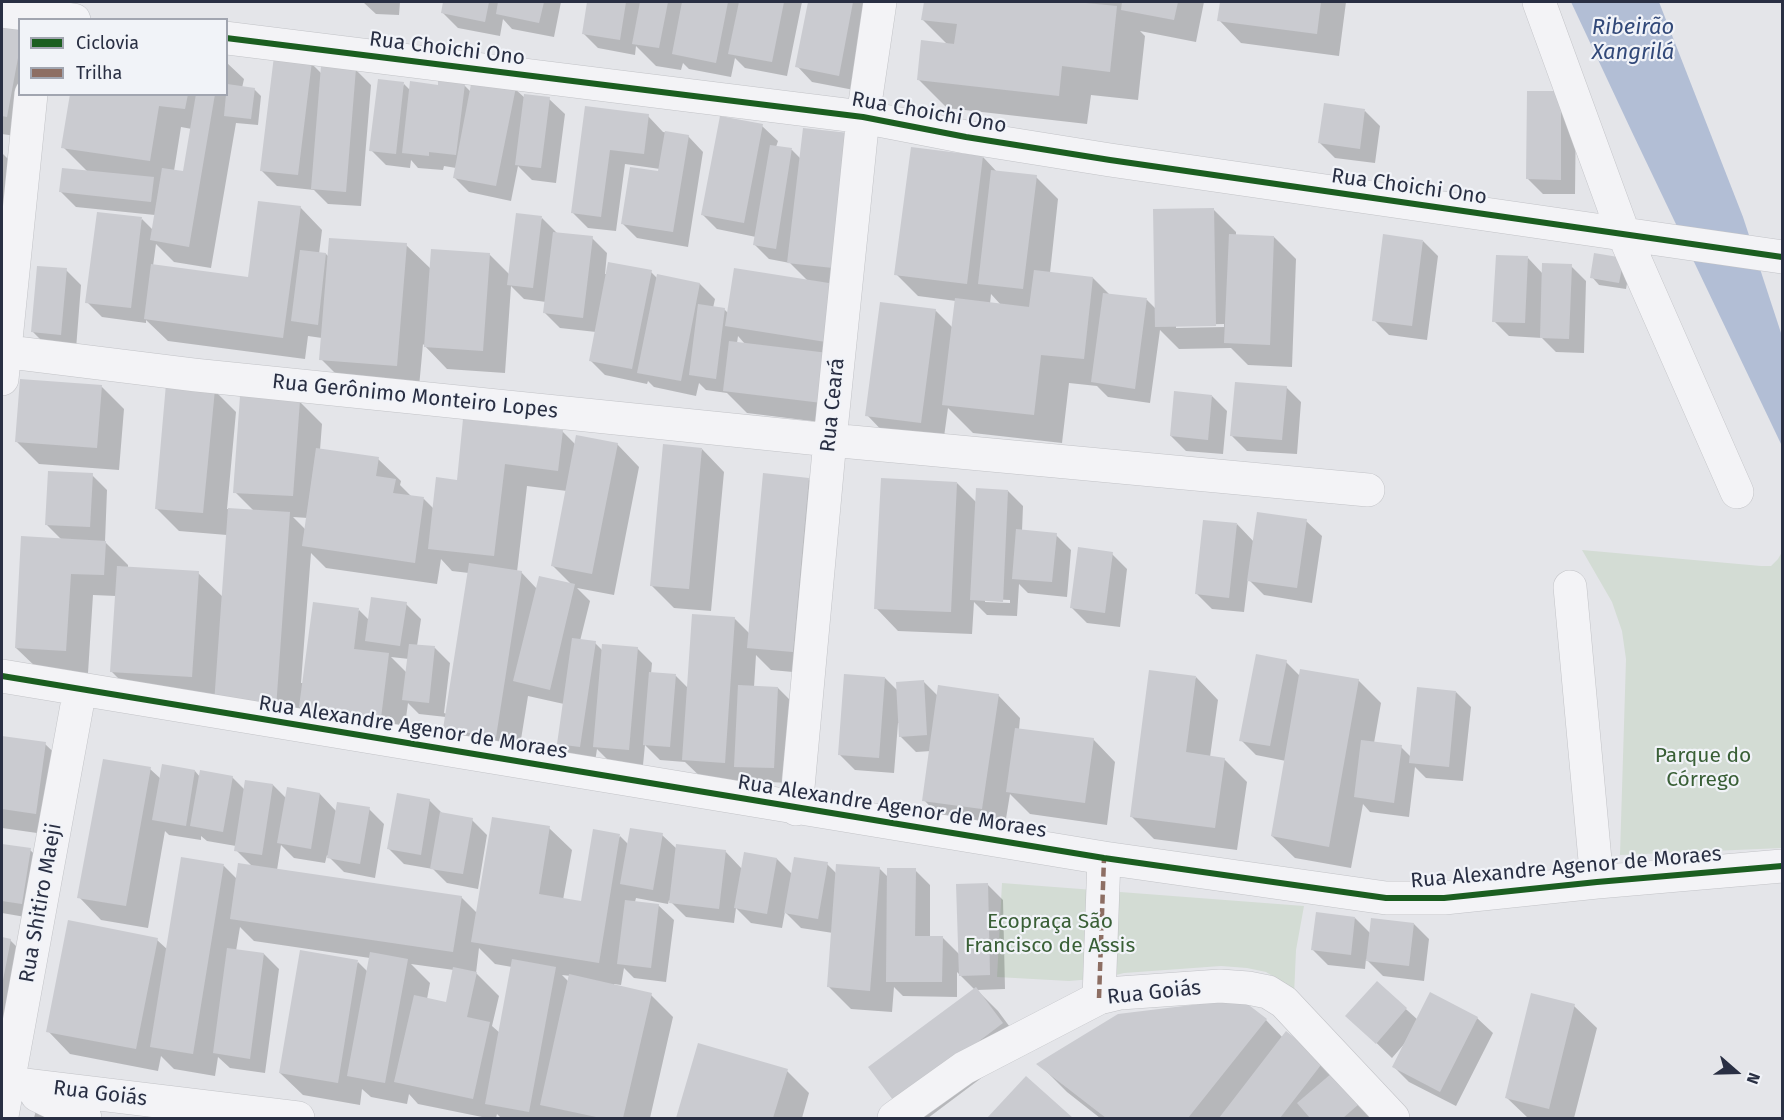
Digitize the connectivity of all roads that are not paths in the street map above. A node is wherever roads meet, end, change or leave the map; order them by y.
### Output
1 (880, 2) edge
2 (1539, 2) edge
3 (2, 11) edge
4 (39, 12) edge
5 (65, 18) edge
6 (228, 38) edge
7 (31, 96) edge
8 (863, 117) junction
9 (1624, 235) junction
10 (1777, 256) edge
11 (2, 361) edge
12 (830, 440) junction
13 (1368, 490) dead end
14 (1737, 492) dead end
15 (1570, 587) dead end
16 (2, 676) edge
17 (80, 689) junction
18 (796, 809) junction
19 (1104, 858) junction
20 (1782, 866) edge
21 (1597, 882) junction
22 (1099, 998) junction
23 (8, 1083) junction
24 (226, 1109) junction
25 (2, 1116) edge
26 (85, 1119) edge
27 (164, 1119) edge
28 (298, 1119) edge
29 (894, 1119) edge
30 (1393, 1119) edge

1 - 8 street, Rua Ceará
2 - 9 street
3 - 4 street
4 - 5 street
6 - 8 street, Rua Choichi Ono
7 - 11 street
8 - 9 street, Rua Choichi Ono
8 - 12 street, Rua Ceará
9 - 10 street, Rua Choichi Ono
9 - 14 street
11 - 12 street, Rua Gerônimo Monteiro Lopes
12 - 13 street, Rua Gerônimo Monteiro Lopes
12 - 18 street, Rua Ceará
15 - 21 street
16 - 17 street, Rua Alexandre Agenor de Moraes
17 - 18 street, Rua Alexandre Agenor de Moraes
17 - 23 street, Rua Shitiro Maeji
18 - 19 street, Rua Alexandre Agenor de Moraes
19 - 21 street, Rua Alexandre Agenor de Moraes
19 - 22 street
20 - 21 street, Rua Alexandre Agenor de Moraes
22 - 29 street, Rua Goiás
22 - 30 street, Rua Goiás
23 - 24 street, Rua Goiás
23 - 25 street, Rua Shitiro Maeji
23 - 26 street
24 - 27 street
24 - 28 street, Rua Goiás

